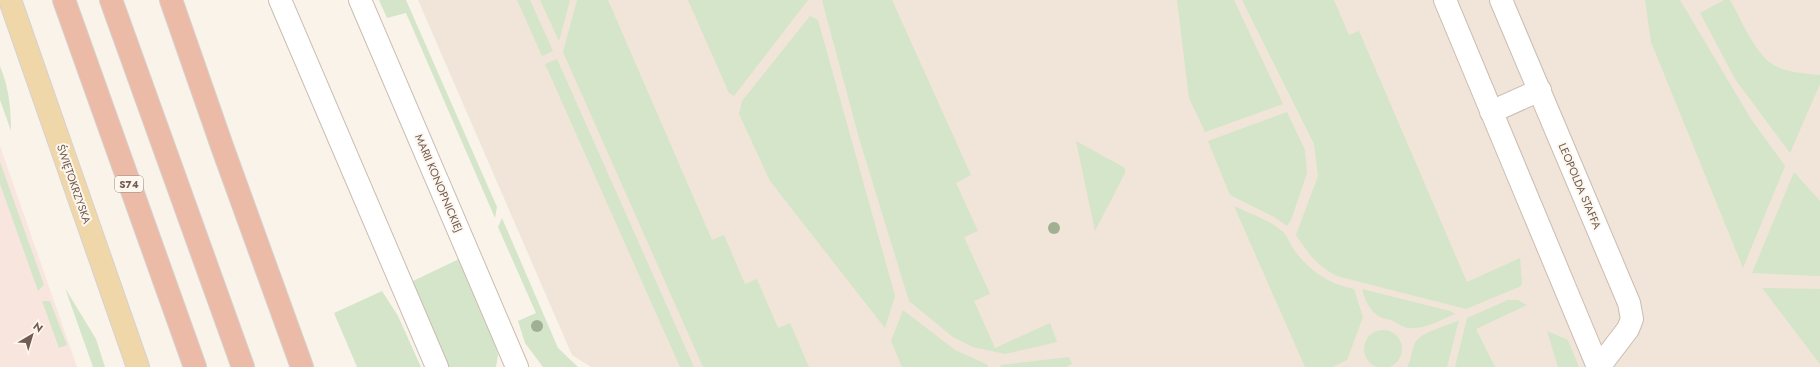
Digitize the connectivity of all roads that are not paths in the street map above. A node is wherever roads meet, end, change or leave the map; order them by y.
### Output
1 (10, 0) edge
2 (64, 0) edge
3 (111, 0) edge
4 (171, 0) edge
5 (280, 0) edge
6 (360, 0) edge
7 (1445, 0) edge
8 (1502, 0) edge
9 (1540, 90) junction
10 (1492, 112) junction
11 (138, 367) edge
12 (195, 367) edge
13 (243, 367) edge
14 (302, 367) edge
15 (437, 367) edge
16 (517, 367) edge
17 (1599, 367) edge

1 - 11 main road, ŚWIĘTOKRZYSKA
2 - 12 highway, S74
3 - 13 highway
4 - 14 highway
5 - 15 street
6 - 16 street, MARII KONOPNICKIEJ
7 - 10 street, LEOPOLDA STAFFA
8 - 9 street, LEOPOLDA STAFFA
9 - 10 street
9 - 17 street, LEOPOLDA STAFFA
10 - 17 street, LEOPOLDA STAFFA

